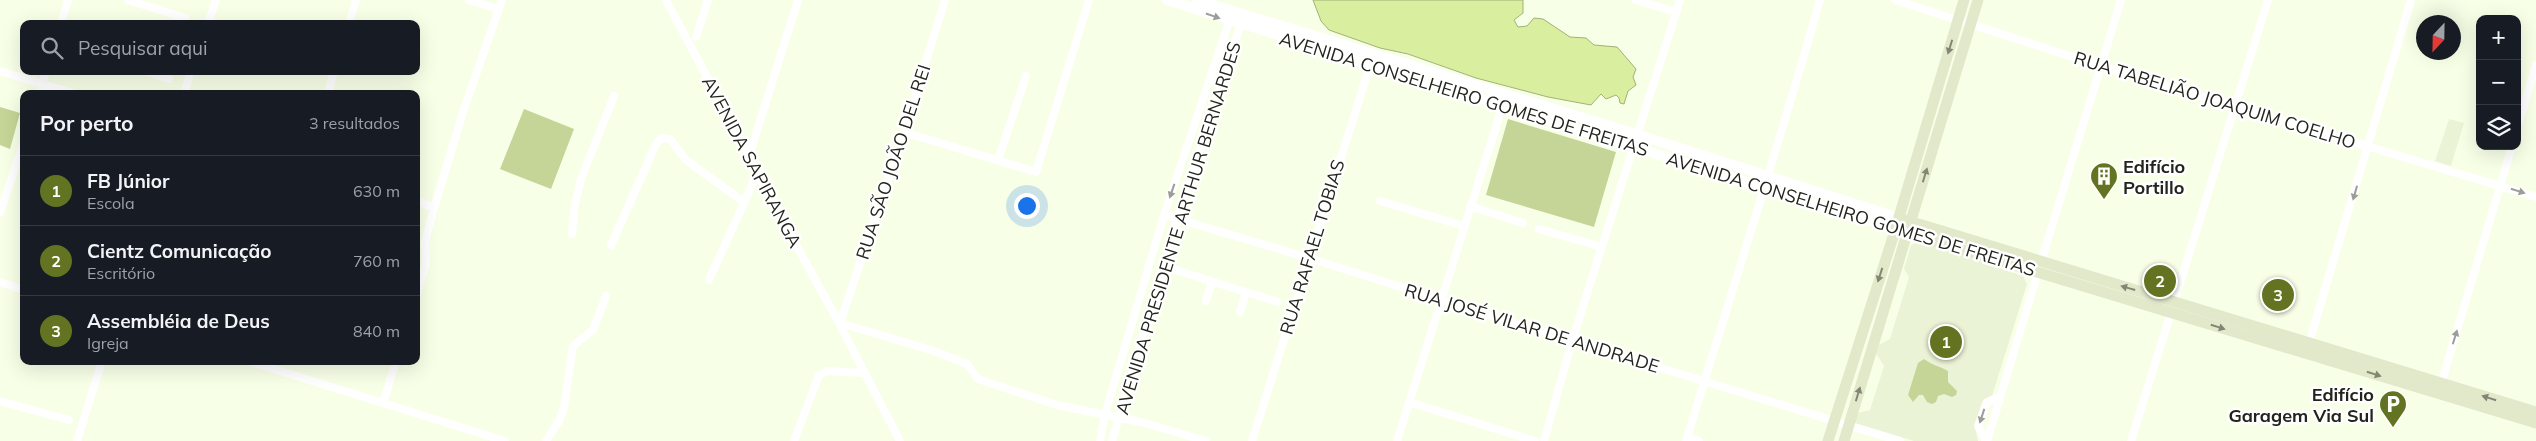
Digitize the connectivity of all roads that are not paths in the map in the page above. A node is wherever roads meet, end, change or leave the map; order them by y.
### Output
1 (68, 0) edge
2 (128, 0) edge
3 (216, 0) edge
4 (356, 0) edge
5 (469, 0) edge
6 (502, 0) edge
7 (666, 0) edge
8 (708, 0) edge
9 (798, 0) edge
10 (946, 0) edge
11 (1089, 0) edge
12 (1167, 0) edge
13 (1197, 0) edge
14 (1636, 0) edge
15 (1680, 0) edge
16 (1820, 0) edge
17 (1895, 0) edge
18 (1964, 0) edge
19 (1978, 0) edge
20 (2121, 0) edge
21 (2268, 0) edge
22 (2411, 0) edge
23 (1922, 4) edge
24 (498, 9) junction
25 (1676, 12) junction
26 (1231, 16) junction
27 (184, 18) dead end
28 (62, 20) edge
29 (209, 20) edge
30 (350, 20) edge
31 (1242, 20) junction
32 (1958, 20) junction
33 (1971, 24) junction
34 (696, 37) dead end
35 (1374, 54) junction
36 (1370, 64) junction
37 (2536, 65) edge
38 (2101, 66) junction
39 (0, 71) edge
40 (45, 75) edge
41 (158, 75) edge
42 (190, 75) edge
43 (333, 75) edge
44 (1026, 76) dead end
45 (169, 79) dead end
46 (42, 84) junction
47 (40, 90) edge
48 (62, 90) edge
49 (185, 90) edge
50 (329, 90) edge
51 (1506, 95) junction
52 (614, 96) dead end
53 (1502, 106) junction
54 (2235, 107) junction
55 (2521, 115) edge
56 (904, 132) junction
57 (1636, 134) junction
58 (2368, 146) junction
59 (1633, 147) junction
60 (2511, 150) edge
61 (20, 153) edge
62 (749, 156) junction
63 (998, 160) junction
64 (757, 174) junction
65 (1769, 177) junction
66 (2500, 186) junction
67 (1766, 189) junction
68 (2536, 197) edge
69 (1380, 201) dead end
70 (420, 202) edge
71 (744, 202) junction
72 (1470, 206) junction
73 (434, 208) junction
74 (0, 213) edge
75 (1164, 215) junction
76 (1177, 219) junction
77 (1523, 223) dead end
78 (1897, 223) junction
79 (1464, 226) junction
80 (1909, 227) junction
81 (1539, 229) dead end
82 (572, 234) dead end
83 (611, 245) dead end
84 (1602, 247) junction
85 (1309, 258) junction
86 (1164, 266) junction
87 (2039, 267) junction
88 (709, 280) dead end
89 (0, 282) edge
90 (1212, 282) junction
91 (420, 283) edge
92 (20, 289) edge
93 (1246, 292) junction
94 (606, 296) dead end
95 (1440, 299) junction
96 (1206, 301) dead end
97 (1278, 302) dead end
98 (2175, 302) junction
99 (1240, 312) dead end
100 (2172, 313) junction
101 (840, 323) junction
102 (1572, 341) junction
103 (2309, 343) junction
104 (101, 365) edge
105 (261, 365) edge
106 (395, 365) edge
107 (863, 373) junction
108 (1703, 381) junction
109 (2441, 384) junction
110 (1999, 398) junction
111 (0, 401) edge
112 (1409, 402) junction
113 (383, 403) junction
114 (2536, 412) edge
115 (1105, 414) junction
116 (1121, 417) junction
117 (69, 420) dead end
118 (1833, 420) junction
119 (2536, 423) edge
120 (1848, 426) junction
121 (1687, 439) edge
122 (78, 441) edge
123 (505, 441) edge
124 (546, 441) edge
125 (794, 441) edge
126 (900, 441) edge
127 (1100, 441) edge
128 (1112, 441) edge
129 (1206, 441) edge
130 (1252, 441) edge
131 (1397, 441) edge
132 (1535, 441) edge
133 (1544, 441) edge
134 (1699, 441) edge
135 (1828, 441) edge
136 (1844, 441) edge
137 (1900, 441) edge
138 (1986, 441) edge
139 (2131, 441) edge

1 - 28 street
2 - 27 street
3 - 29 street
4 - 30 street
5 - 24 street
6 - 24 street
7 - 62 street, AVENIDA SAPIRANGA
8 - 34 street
9 - 62 street
10 - 56 street, RUA SÃO JOÃO DEL REI
11 - 63 street
12 -> 26 street, AVENIDA CONSELHEIRO GOMES DE FREITAS
13 - 26 street, AVENIDA CONSELHEIRO GOMES DE FREITAS
14 - 25 street
15 - 25 street
16 - 65 street
17 - 23 street, RUA TABELIÃO JOAQUIM COELHO
18 - 32 main road
19 - 33 main road
20 - 38 street
21 - 54 street
22 - 58 street
23 - 32 street, RUA TABELIÃO JOAQUIM COELHO
24 - 73 street
25 - 57 street
26 - 31 street, AVENIDA CONSELHEIRO GOMES DE FREITAS
26 -> 75 street, AVENIDA PRESIDENTE ARTHUR BERNARDES
31 - 35 street, AVENIDA CONSELHEIRO GOMES DE FREITAS
31 - 36 street, AVENIDA CONSELHEIRO GOMES DE FREITAS
31 - 76 street, AVENIDA PRESIDENTE ARTHUR BERNARDES
32 - 33 street, RUA TABELIÃO JOAQUIM COELHO
32 -> 78 main road
33 - 38 street, RUA TABELIÃO JOAQUIM COELHO
80 -> 33 main road
35 - 36 street, RUA RAFAEL TOBIAS
35 - 51 street, AVENIDA CONSELHEIRO GOMES DE FREITAS
36 - 53 street, AVENIDA CONSELHEIRO GOMES DE FREITAS
36 - 85 street, RUA RAFAEL TOBIAS
37 - 55 street
38 - 54 street, RUA TABELIÃO JOAQUIM COELHO
38 - 87 street
39 - 46 street
40 - 46 street
41 - 45 street
42 - 49 street
43 - 50 street
44 - 63 street
46 - 47 street
46 - 48 street
51 - 53 street
51 - 57 street, AVENIDA CONSELHEIRO GOMES DE FREITAS
52 - 82 street
53 - 59 street, AVENIDA CONSELHEIRO GOMES DE FREITAS
53 - 72 street
54 - 58 street, RUA TABELIÃO JOAQUIM COELHO
54 - 98 street
56 - 63 street
56 - 101 street, RUA SÃO JOÃO DEL REI
57 - 59 street
57 - 65 street, AVENIDA CONSELHEIRO GOMES DE FREITAS
58 - 66 street, RUA TABELIÃO JOAQUIM COELHO
58 -> 103 street
59 - 67 street, AVENIDA CONSELHEIRO GOMES DE FREITAS
59 - 84 street
60 - 66 street
61 - 74 street
62 - 64 street, AVENIDA SAPIRANGA
64 - 71 street
64 - 101 street, AVENIDA SAPIRANGA
65 - 67 street
65 - 78 street, AVENIDA CONSELHEIRO GOMES DE FREITAS
66 -> 68 street, RUA TABELIÃO JOAQUIM COELHO
109 -> 66 street
67 - 78 street, AVENIDA CONSELHEIRO GOMES DE FREITAS
67 - 108 street
69 - 79 street
70 - 73 street
71 - 83 street
71 - 88 street
72 - 77 street
72 - 79 street
73 - 91 street
75 - 76 street, RUA JOSÉ VILAR DE ANDRADE
75 - 115 street, AVENIDA PRESIDENTE ARTHUR BERNARDES
76 - 85 street, RUA JOSÉ VILAR DE ANDRADE
76 - 86 street, AVENIDA PRESIDENTE ARTHUR BERNARDES
78 - 80 main road, AVENIDA CONSELHEIRO GOMES DE FREITAS
78 -> 118 main road
79 - 95 street
80 - 87 main road, AVENIDA CONSELHEIRO GOMES DE FREITAS
120 -> 80 main road
81 - 84 street
84 - 102 street
85 - 95 street, RUA JOSÉ VILAR DE ANDRADE
85 - 130 street, RUA RAFAEL TOBIAS
86 - 90 street
86 - 116 street, AVENIDA PRESIDENTE ARTHUR BERNARDES
98 -> 87 main road, AVENIDA CONSELHEIRO GOMES DE FREITAS
87 - 100 main road, AVENIDA CONSELHEIRO GOMES DE FREITAS
87 - 110 street
89 - 92 street
90 - 93 street
90 - 96 street
93 - 97 street
93 - 99 street
94 - 124 street
95 - 102 street, RUA JOSÉ VILAR DE ANDRADE
95 - 112 street
98 - 100 street
98 - 103 main road, AVENIDA CONSELHEIRO GOMES DE FREITAS
100 -> 119 main road, AVENIDA CONSELHEIRO GOMES DE FREITAS
100 - 139 street
101 - 107 street, AVENIDA SAPIRANGA
101 - 115 street
102 - 108 street, RUA JOSÉ VILAR DE ANDRADE
102 - 133 street
103 - 109 main road, AVENIDA CONSELHEIRO GOMES DE FREITAS
104 - 122 street
105 - 113 street
106 - 113 street
107 - 125 street
107 - 126 street, AVENIDA SAPIRANGA
108 - 118 street, RUA JOSÉ VILAR DE ANDRADE
108 - 121 street
114 -> 109 main road, AVENIDA CONSELHEIRO GOMES DE FREITAS
110 - 138 street
110 -> 138 street
111 - 117 street
112 - 131 street
112 - 132 street
113 - 123 street
115 - 116 street
115 - 127 street, AVENIDA PRESIDENTE ARTHUR BERNARDES
116 - 128 street, AVENIDA PRESIDENTE ARTHUR BERNARDES
116 - 129 street
118 - 120 street, RUA JOSÉ VILAR DE ANDRADE
118 - 135 main road
120 - 136 main road
120 - 137 street, RUA JOSÉ VILAR DE ANDRADE
121 - 134 street

